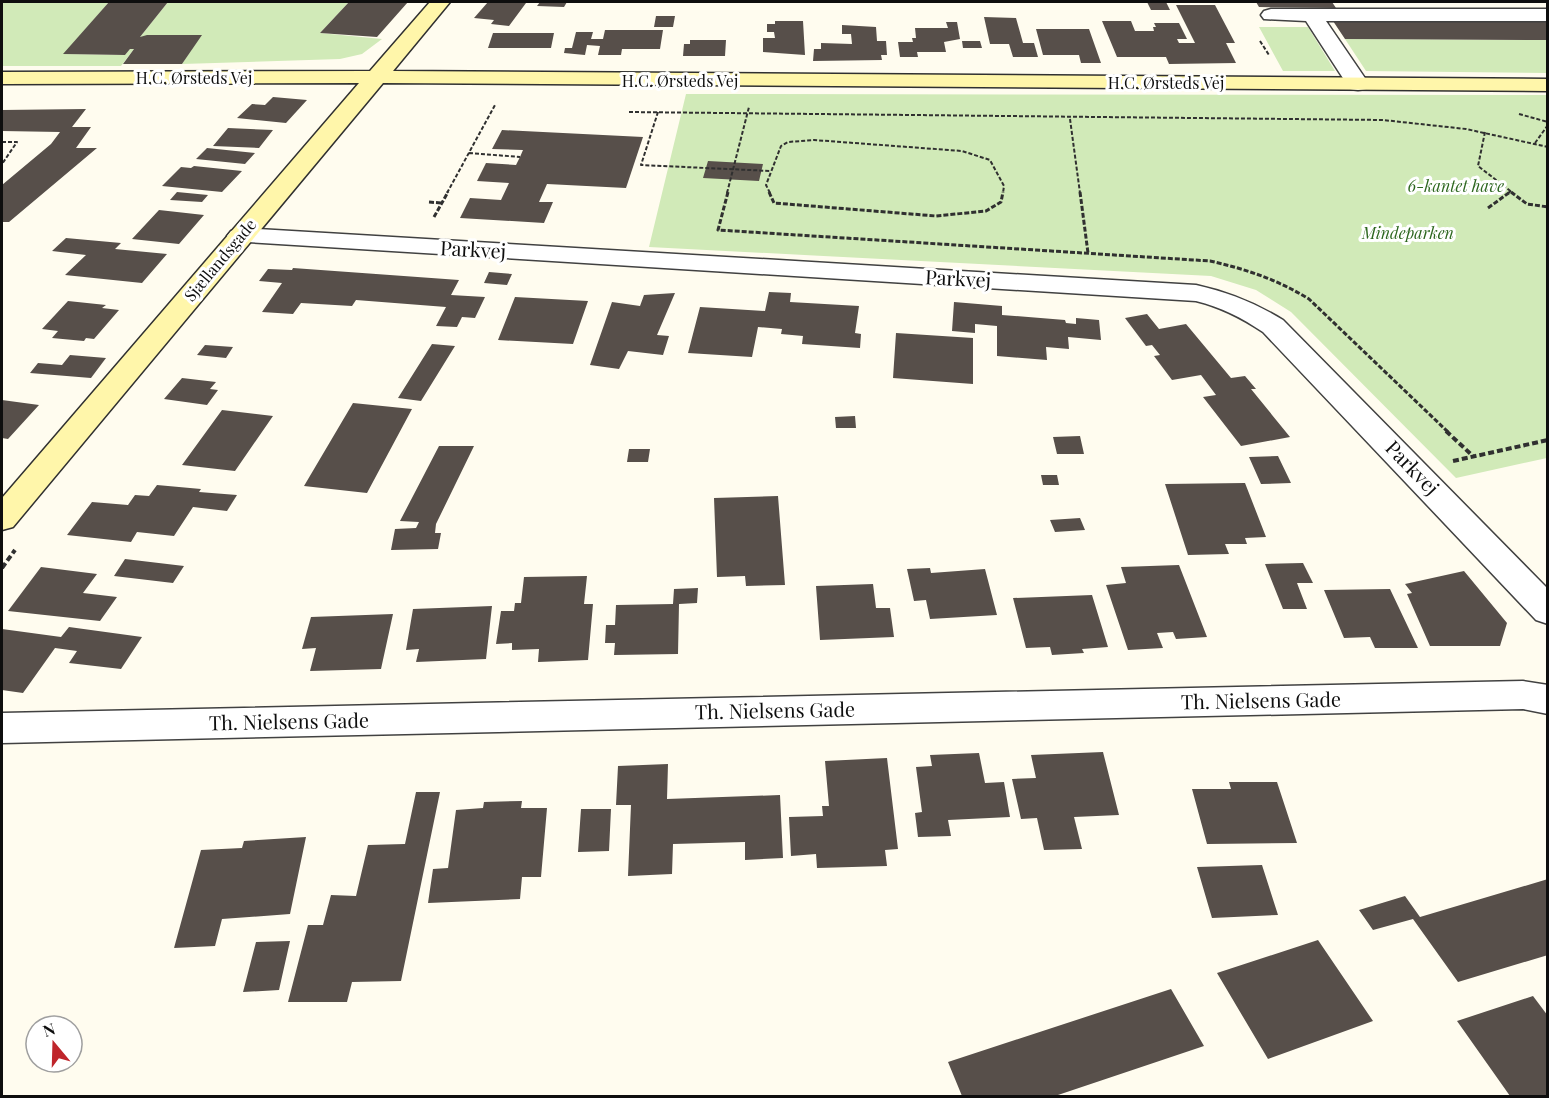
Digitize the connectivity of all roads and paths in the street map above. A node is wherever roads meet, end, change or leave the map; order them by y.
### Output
1 (440, 2) edge
2 (1272, 15) dead end
3 (1313, 15) junction
4 (1548, 15) edge
5 (375, 77) junction
6 (2, 78) edge
7 (1358, 84) junction
8 (1548, 85) edge
9 (629, 112) dead end
10 (658, 112) junction
11 (1070, 119) junction
12 (1548, 125) edge
13 (1485, 132) junction
14 (2, 142) edge
15 (1535, 143) junction
16 (1548, 147) edge
17 (469, 153) dead end
18 (520, 157) dead end
19 (2, 164) edge
20 (771, 171) junction
21 (1511, 191) junction
22 (429, 202) dead end
23 (442, 203) dead end
24 (1548, 207) edge
25 (1488, 208) dead end
26 (240, 236) junction
27 (1088, 253) dead end
28 (1548, 440) edge
29 (1414, 470) junction
30 (2, 519) edge
31 (1548, 611) edge
32 (1548, 700) edge
33 (2, 728) edge

1 - 5 street, Sjællandsgade
2 - 3 street
3 - 4 street
3 - 7 street
5 - 6 street, H.C. Ørsteds Vej
5 - 7 street, H.C. Ørsteds Vej
5 - 26 street, Sjællandsgade
7 - 8 street, H.C. Ørsteds Vej
9 - 10 path
10 - 11 path
10 - 20 path
11 - 13 path
11 - 27 path
12 - 15 path
13 - 15 path
13 - 21 path
14 - 19 path
15 - 16 path
17 - 18 path
20 - 20 path
21 - 24 path
21 - 25 path
22 - 23 path
26 - 29 street, Parkvej
26 - 30 street, Sjællandsgade
28 - 29 path
29 - 31 street, Parkvej
32 - 33 street, Th. Nielsens Gade

